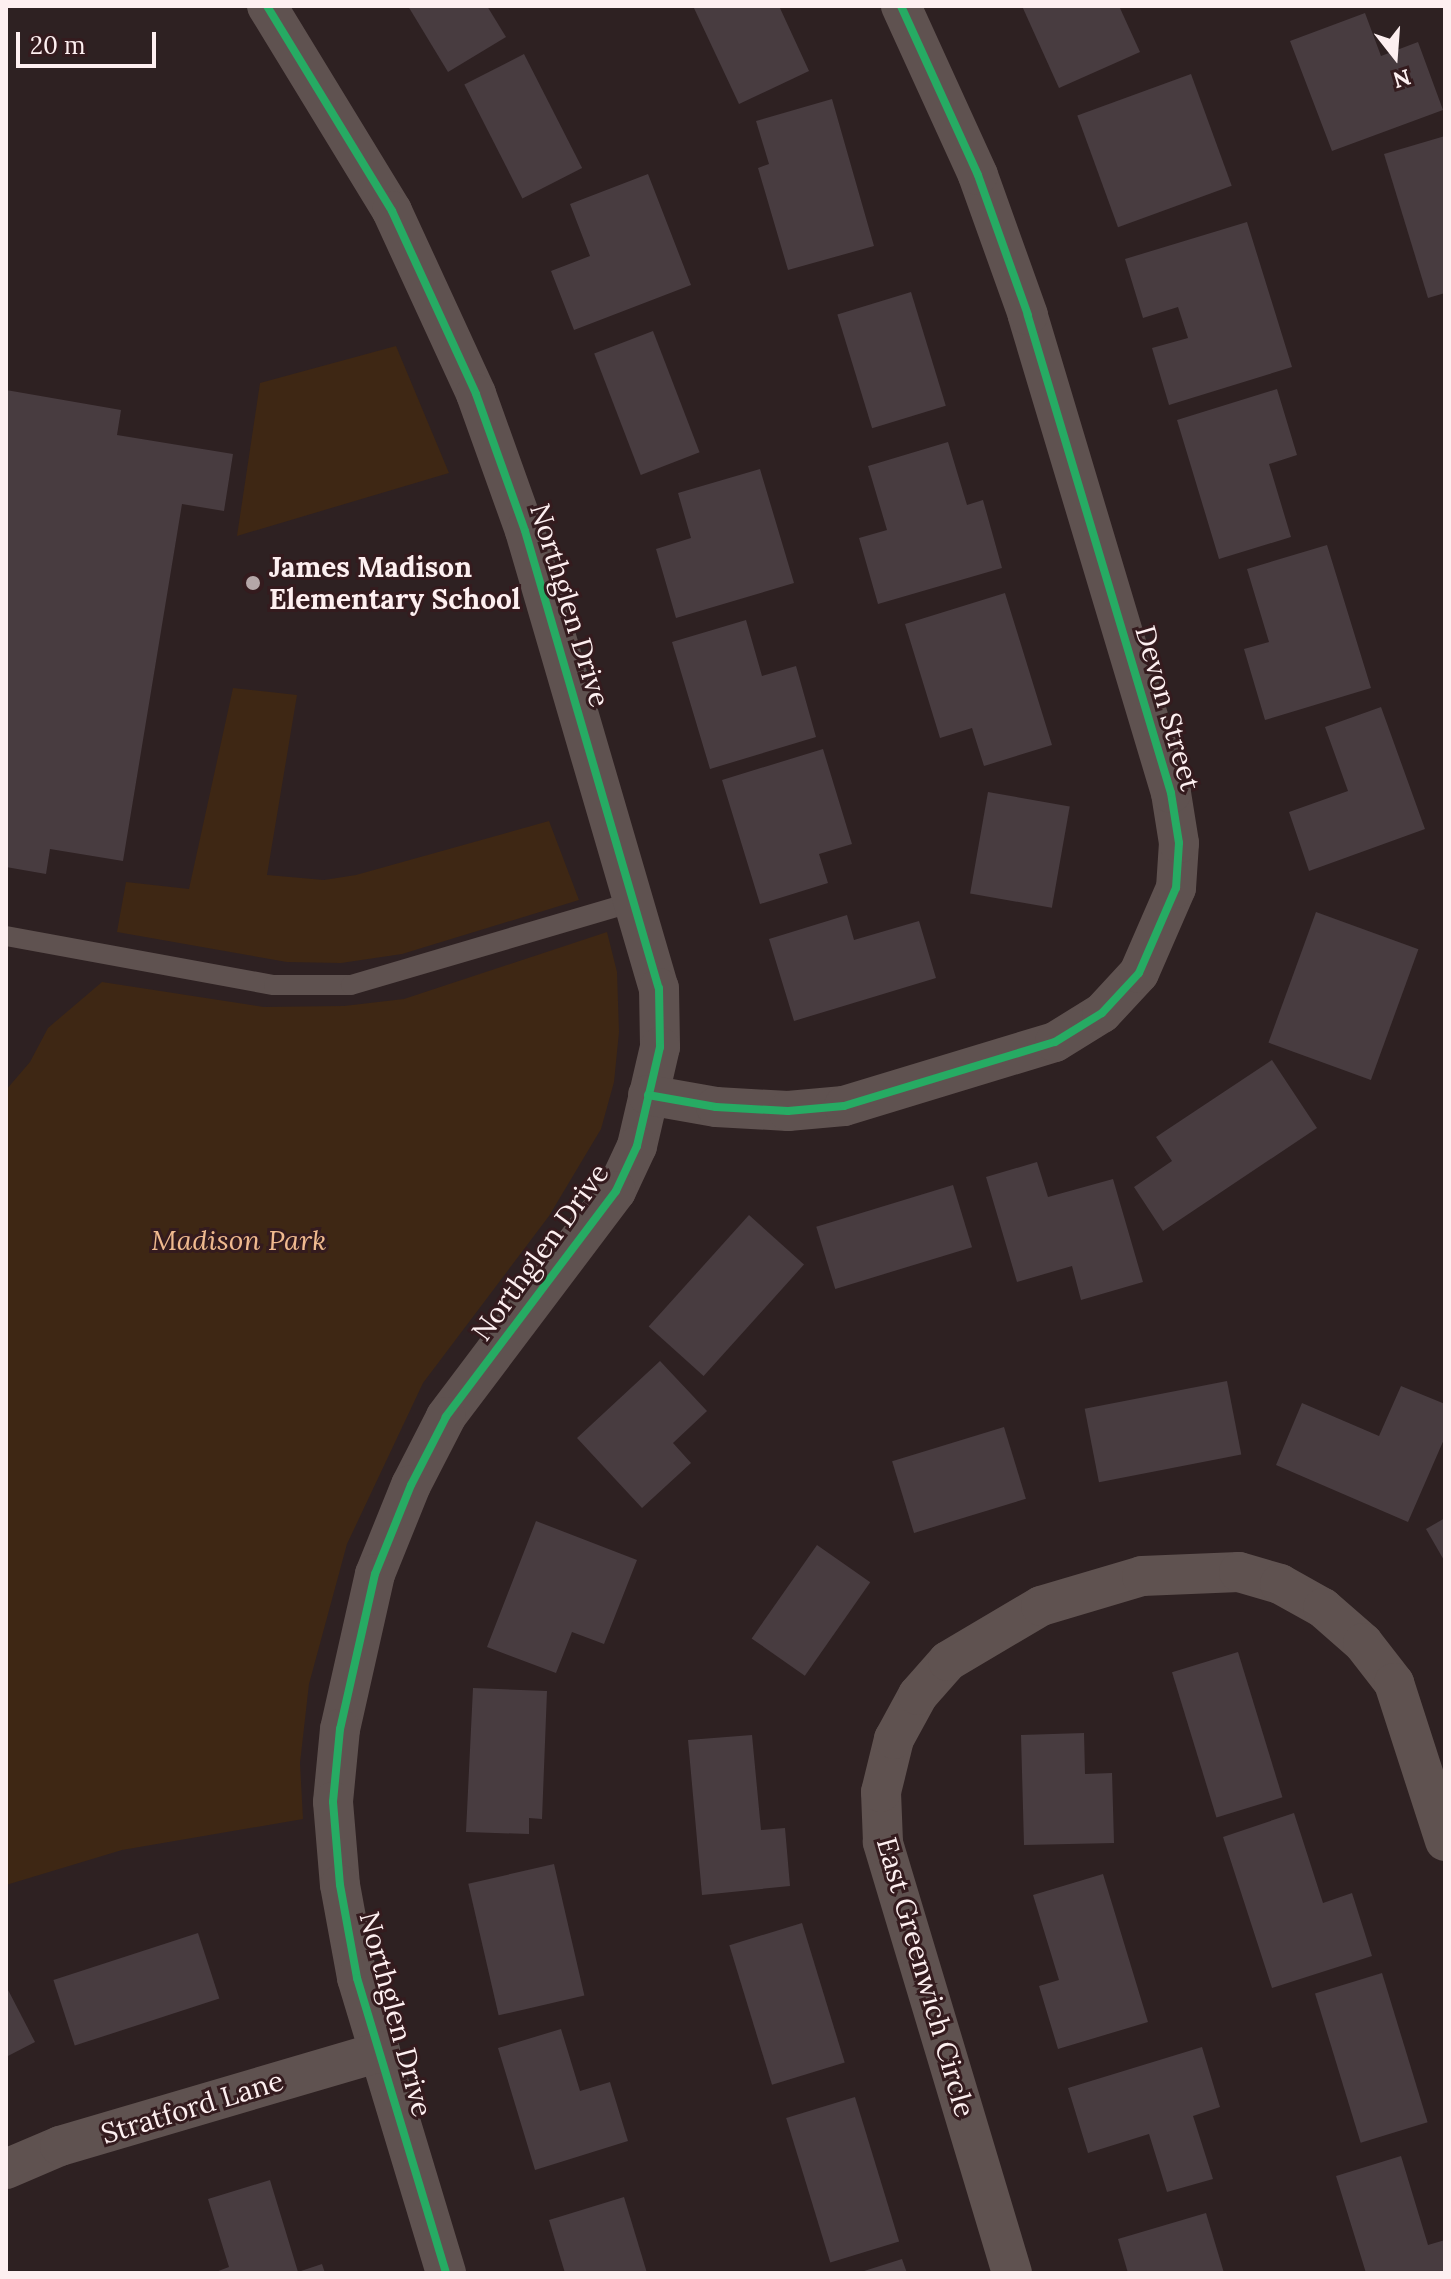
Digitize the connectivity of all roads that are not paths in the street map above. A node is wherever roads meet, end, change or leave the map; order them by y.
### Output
1 (267, 6) edge
2 (901, 6) edge
3 (637, 901) junction
4 (6, 936) edge
5 (648, 1095) junction
6 (1445, 1841) edge
7 (380, 2052) junction
8 (6, 2169) edge
9 (446, 2273) edge
10 (1012, 2273) edge

1 - 3 street, Northglen Drive
2 - 5 street, Devon Street
3 - 4 lane
3 - 5 street, Northglen Drive
5 - 7 street, Northglen Drive
6 - 10 street, East Greenwich Circle
7 - 8 street, Stratford Lane
7 - 9 street, Northglen Drive

